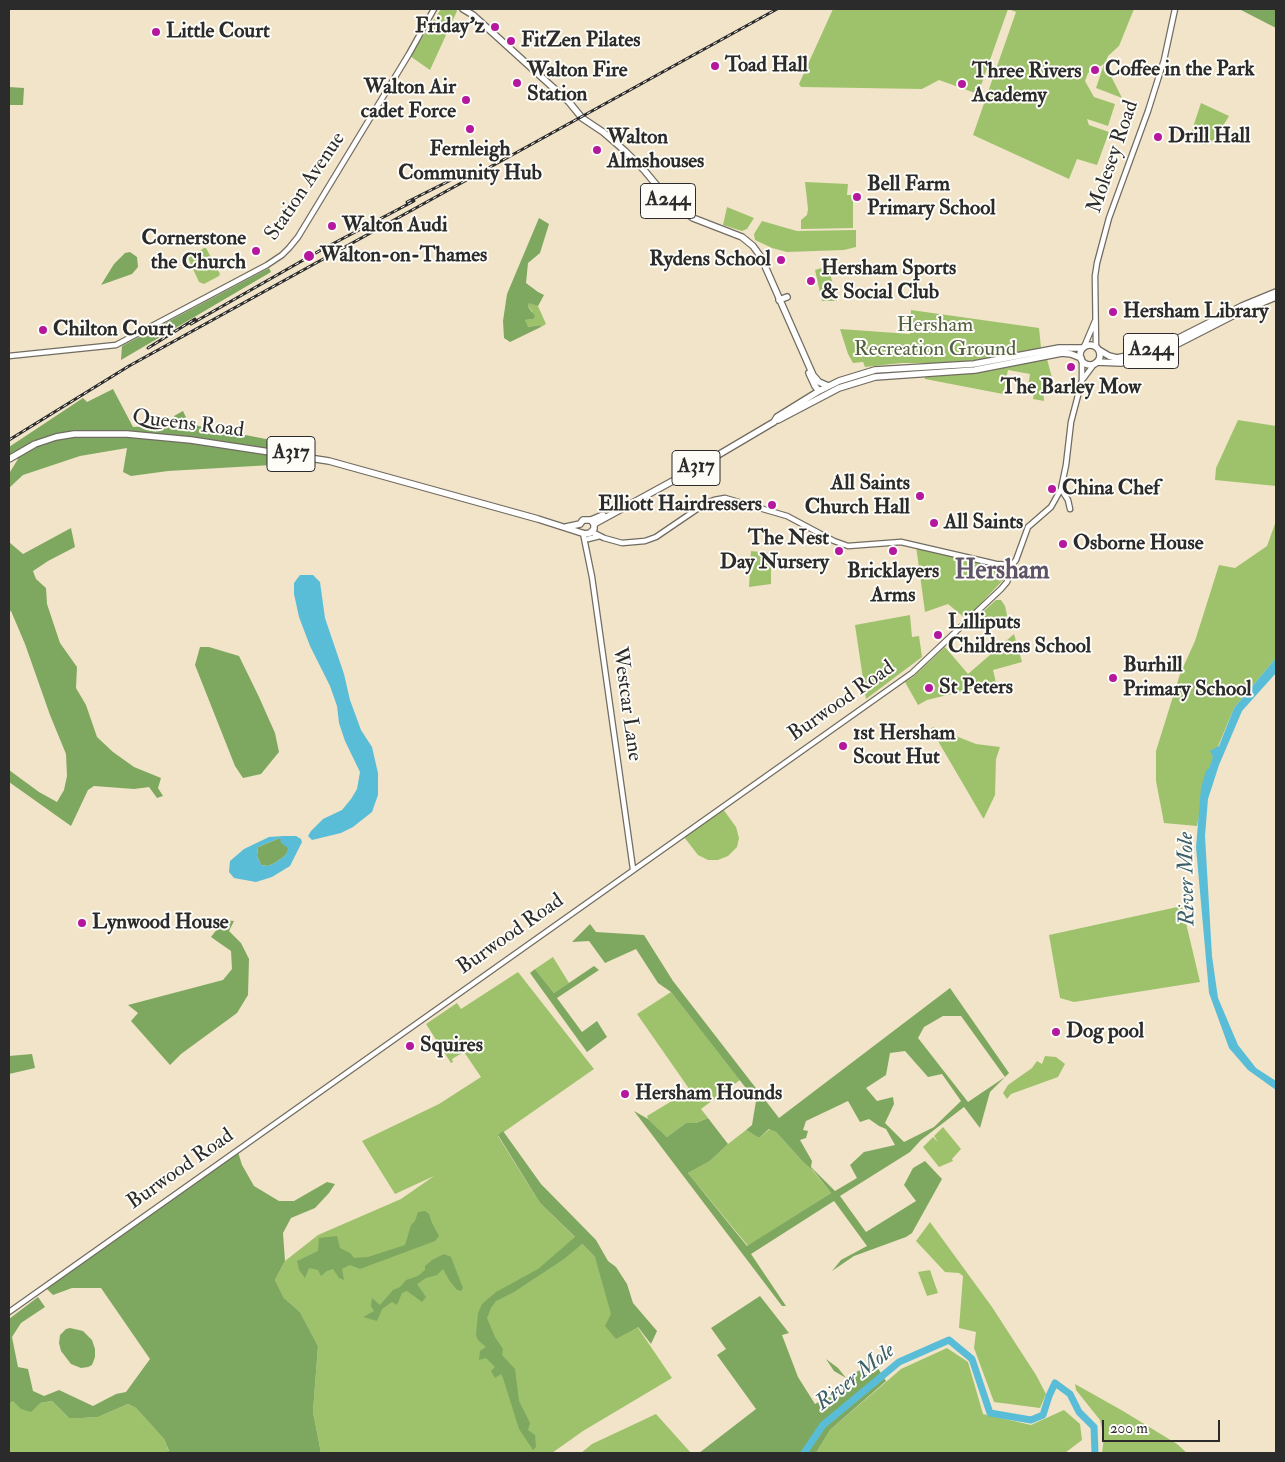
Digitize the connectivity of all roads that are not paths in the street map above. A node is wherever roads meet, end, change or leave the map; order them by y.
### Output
1 (463, 9) edge
2 (469, 9) edge
3 (1176, 9) edge
4 (434, 10) edge
5 (473, 15) junction
6 (1276, 292) edge
7 (786, 297) dead end
8 (1276, 297) edge
9 (779, 300) junction
10 (1096, 318) junction
11 (795, 336) junction
12 (788, 339) dead end
13 (799, 344) junction
14 (1084, 347) junction
15 (1098, 349) junction
16 (9, 356) edge
17 (1081, 359) junction
18 (1096, 362) junction
19 (1082, 380) junction
20 (828, 386) junction
21 (839, 388) junction
22 (819, 391) junction
23 (774, 422) junction
24 (10, 459) edge
25 (1060, 489) junction
26 (1070, 509) dead end
27 (617, 511) junction
28 (580, 524) junction
29 (564, 527) junction
30 (592, 533) junction
31 (1012, 565) junction
32 (633, 869) junction
33 (9, 1312) edge

1 - 5 main road, A244
2 - 5 main road, A244
3 - 10 street, Molesey Road
4 - 16 street, Station Avenue
5 - 9 main road, A244
6 - 15 main road, A244
7 - 9 main road
8 - 18 main road, A244
9 - 11 main road, A244
10 - 14 street, Molesey Road
10 - 15 street, Molesey Road
11 - 12 main road
11 - 13 main road, A244
13 - 20 main road, A244
13 - 22 main road, A244
14 - 15 main road
14 - 17 main road
14 - 20 main road
15 - 18 main road
17 - 18 main road
17 - 19 street
17 - 21 main road
18 - 19 street
19 - 25 street
20 - 22 main road
21 - 22 main road
21 - 23 main road, A317
22 - 23 main road, A317
23 - 27 main road, A317
24 - 29 main road, Queens Road / A317
25 - 26 street
25 - 31 street
27 - 30 main road, A317
27 - 30 main road, A317
28 - 29 main road, Queens Road / A317
28 - 30 main road
28 - 30 main road, Queens Road
29 - 30 main road, Queens Road / A317
30 - 31 street, Queens Road
30 - 32 street, Westcar Lane
31 - 32 street, Burwood Road
32 - 33 street, Burwood Road

